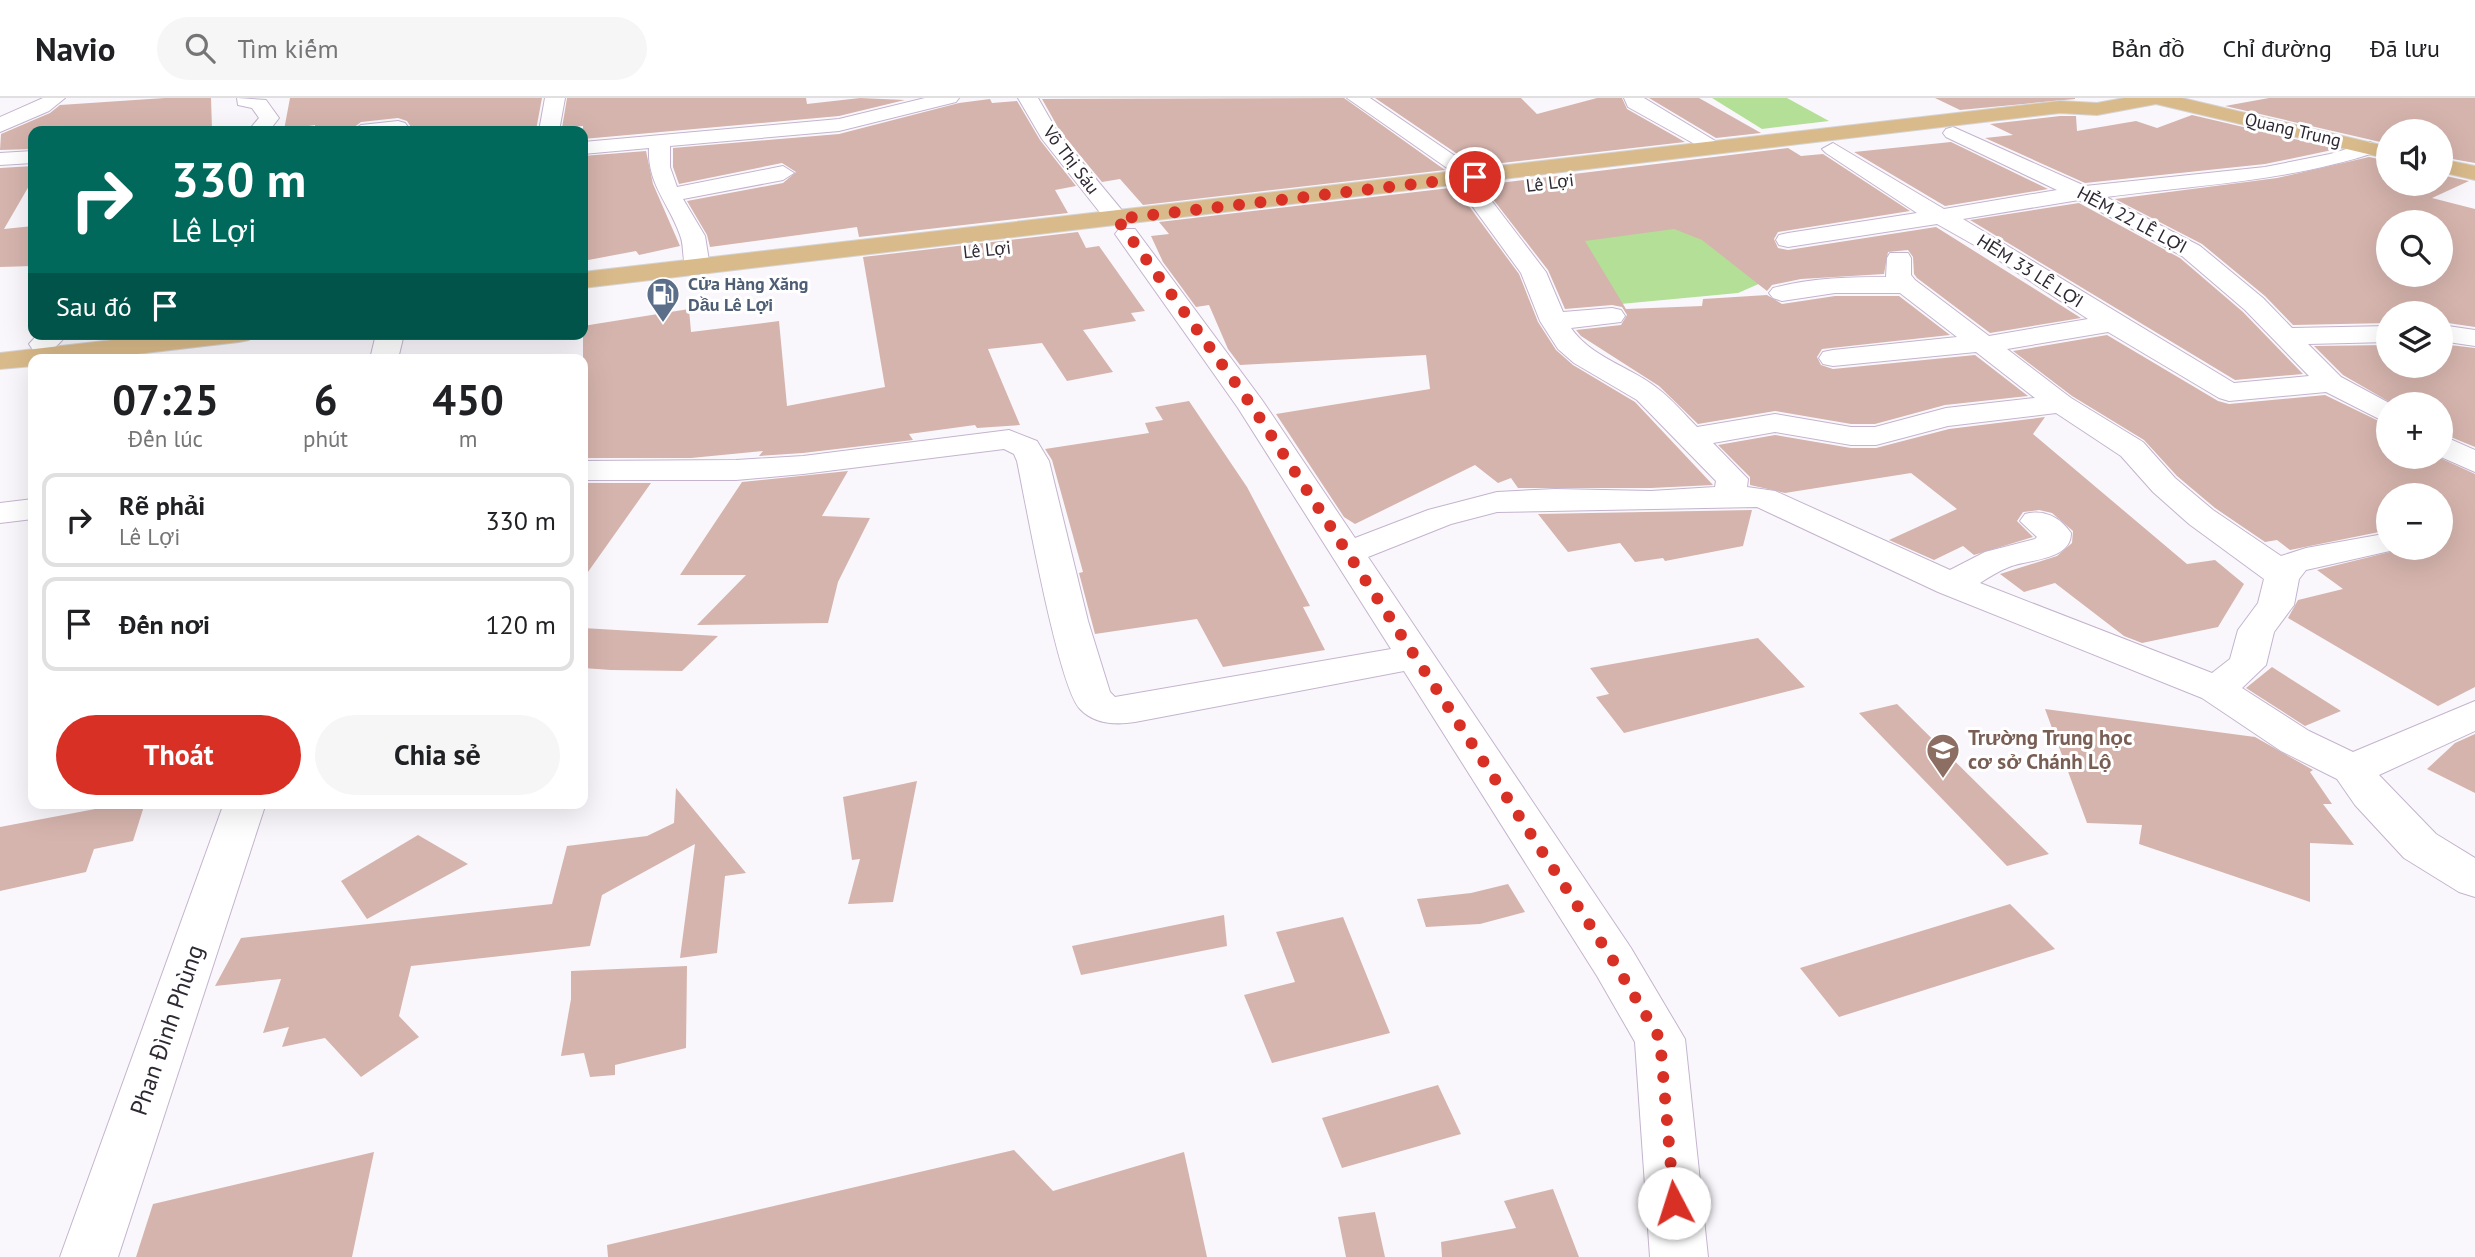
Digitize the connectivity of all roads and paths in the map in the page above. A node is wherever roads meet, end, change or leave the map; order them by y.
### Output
1 (27, 98) edge
2 (55, 98) edge
3 (555, 98) edge
4 (949, 98) edge
5 (1028, 98) edge
6 (1357, 98) edge
7 (1634, 98) edge
8 (2156, 98) edge
9 (245, 101) dead end
10 (0, 105) edge
11 (2096, 109) junction
12 (0, 126) edge
13 (262, 126) edge
14 (550, 126) edge
15 (593, 127) dead end
16 (588, 128) edge
17 (1863, 130) junction
18 (1953, 133) junction
19 (660, 142) junction
20 (1885, 142) junction
21 (588, 148) edge
22 (1716, 148) junction
23 (1833, 149) junction
24 (2376, 150) edge
25 (2376, 152) edge
26 (28, 157) edge
27 (0, 159) edge
28 (2453, 168) edge
29 (783, 173) dead end
30 (2475, 173) edge
31 (1474, 185) junction
32 (2082, 193) junction
33 (669, 195) junction
34 (1939, 216) junction
35 (1122, 226) junction
36 (1788, 240) dead end
37 (697, 267) junction
38 (588, 279) edge
39 (1782, 293) dead end
40 (588, 294) edge
41 (1612, 316) dead end
42 (1553, 321) junction
43 (2112, 323) junction
44 (2376, 334) edge
45 (2453, 335) edge
46 (2283, 336) junction
47 (2475, 338) edge
48 (43, 340) edge
49 (188, 340) edge
50 (1982, 344) junction
51 (0, 349) edge
52 (68, 354) edge
53 (1833, 358) dead end
54 (28, 359) edge
55 (0, 362) edge
56 (2331, 383) junction
57 (2061, 404) junction
58 (2376, 408) edge
59 (1692, 438) junction
60 (2453, 451) edge
61 (2475, 463) edge
62 (588, 471) edge
63 (1730, 494) junction
64 (28, 510) edge
65 (0, 513) edge
66 (2036, 521) dead end
67 (2376, 545) edge
68 (1346, 554) junction
69 (2283, 577) junction
70 (1951, 584) junction
71 (1413, 657) junction
72 (2216, 689) junction
73 (2475, 714) edge
74 (2352, 769) junction
75 (243, 809) edge
76 (2475, 880) edge
77 (89, 1257) edge
78 (1679, 1257) edge

1 - 10 street
2 - 12 street
3 - 14 street
4 - 19 street
5 - 35 street, Võ Thị Sáu
6 - 31 street
7 - 22 street
8 - 11 main road, Lê Lợi
8 - 24 main road, Quang Trung
9 - 13 street
11 - 17 main road, Lê Lợi
11 - 18 main road, Lê Lợi
15 - 16 street
17 - 20 main road
17 - 22 main road, Lê Lợi
18 - 20 main road, Lê Lợi
18 - 32 street, HẺM 22 LÊ LỢI
19 - 21 street
19 - 33 street
20 - 23 main road, Lê Lợi
22 - 31 main road, Lê Lợi
23 - 31 main road, Lê Lợi
23 - 34 street, HẺM 33 LÊ LỢI
25 - 32 street
26 - 27 street
28 - 30 main road
29 - 33 street
31 - 35 main road, Lê Lợi
31 - 42 street
32 - 34 street
32 - 46 street, HẺM 22 LÊ LỢI
33 - 37 street
34 - 36 street
34 - 43 street, HẺM 33 LÊ LỢI
35 - 37 main road, Lê Lợi
35 - 40 main road, Lê Lợi
35 - 68 street, Võ Thị Sáu
37 - 38 main road, Lê Lợi
39 - 50 street
41 - 42 street
42 - 59 street
43 - 50 street
43 - 56 street, HẺM 33 LÊ LỢI
44 - 46 street
45 - 47 street
46 - 56 street, HẺM 22 LÊ LỢI
48 - 51 main road
49 - 52 main road
50 - 53 street
50 - 57 street
54 - 55 main road
56 - 58 street, HẺM 22 LÊ LỢI
57 - 59 street
57 - 69 street
59 - 63 street
60 - 61 street
62 - 71 street
63 - 68 street
63 - 70 street
64 - 65 street
66 - 70 street
67 - 69 street
68 - 71 street, Võ Thị Sáu
69 - 72 street
70 - 72 street
71 - 78 street, Võ Thị Sáu
72 - 74 street
73 - 74 street
74 - 76 street
75 - 77 street, Phan Đình Phùng

